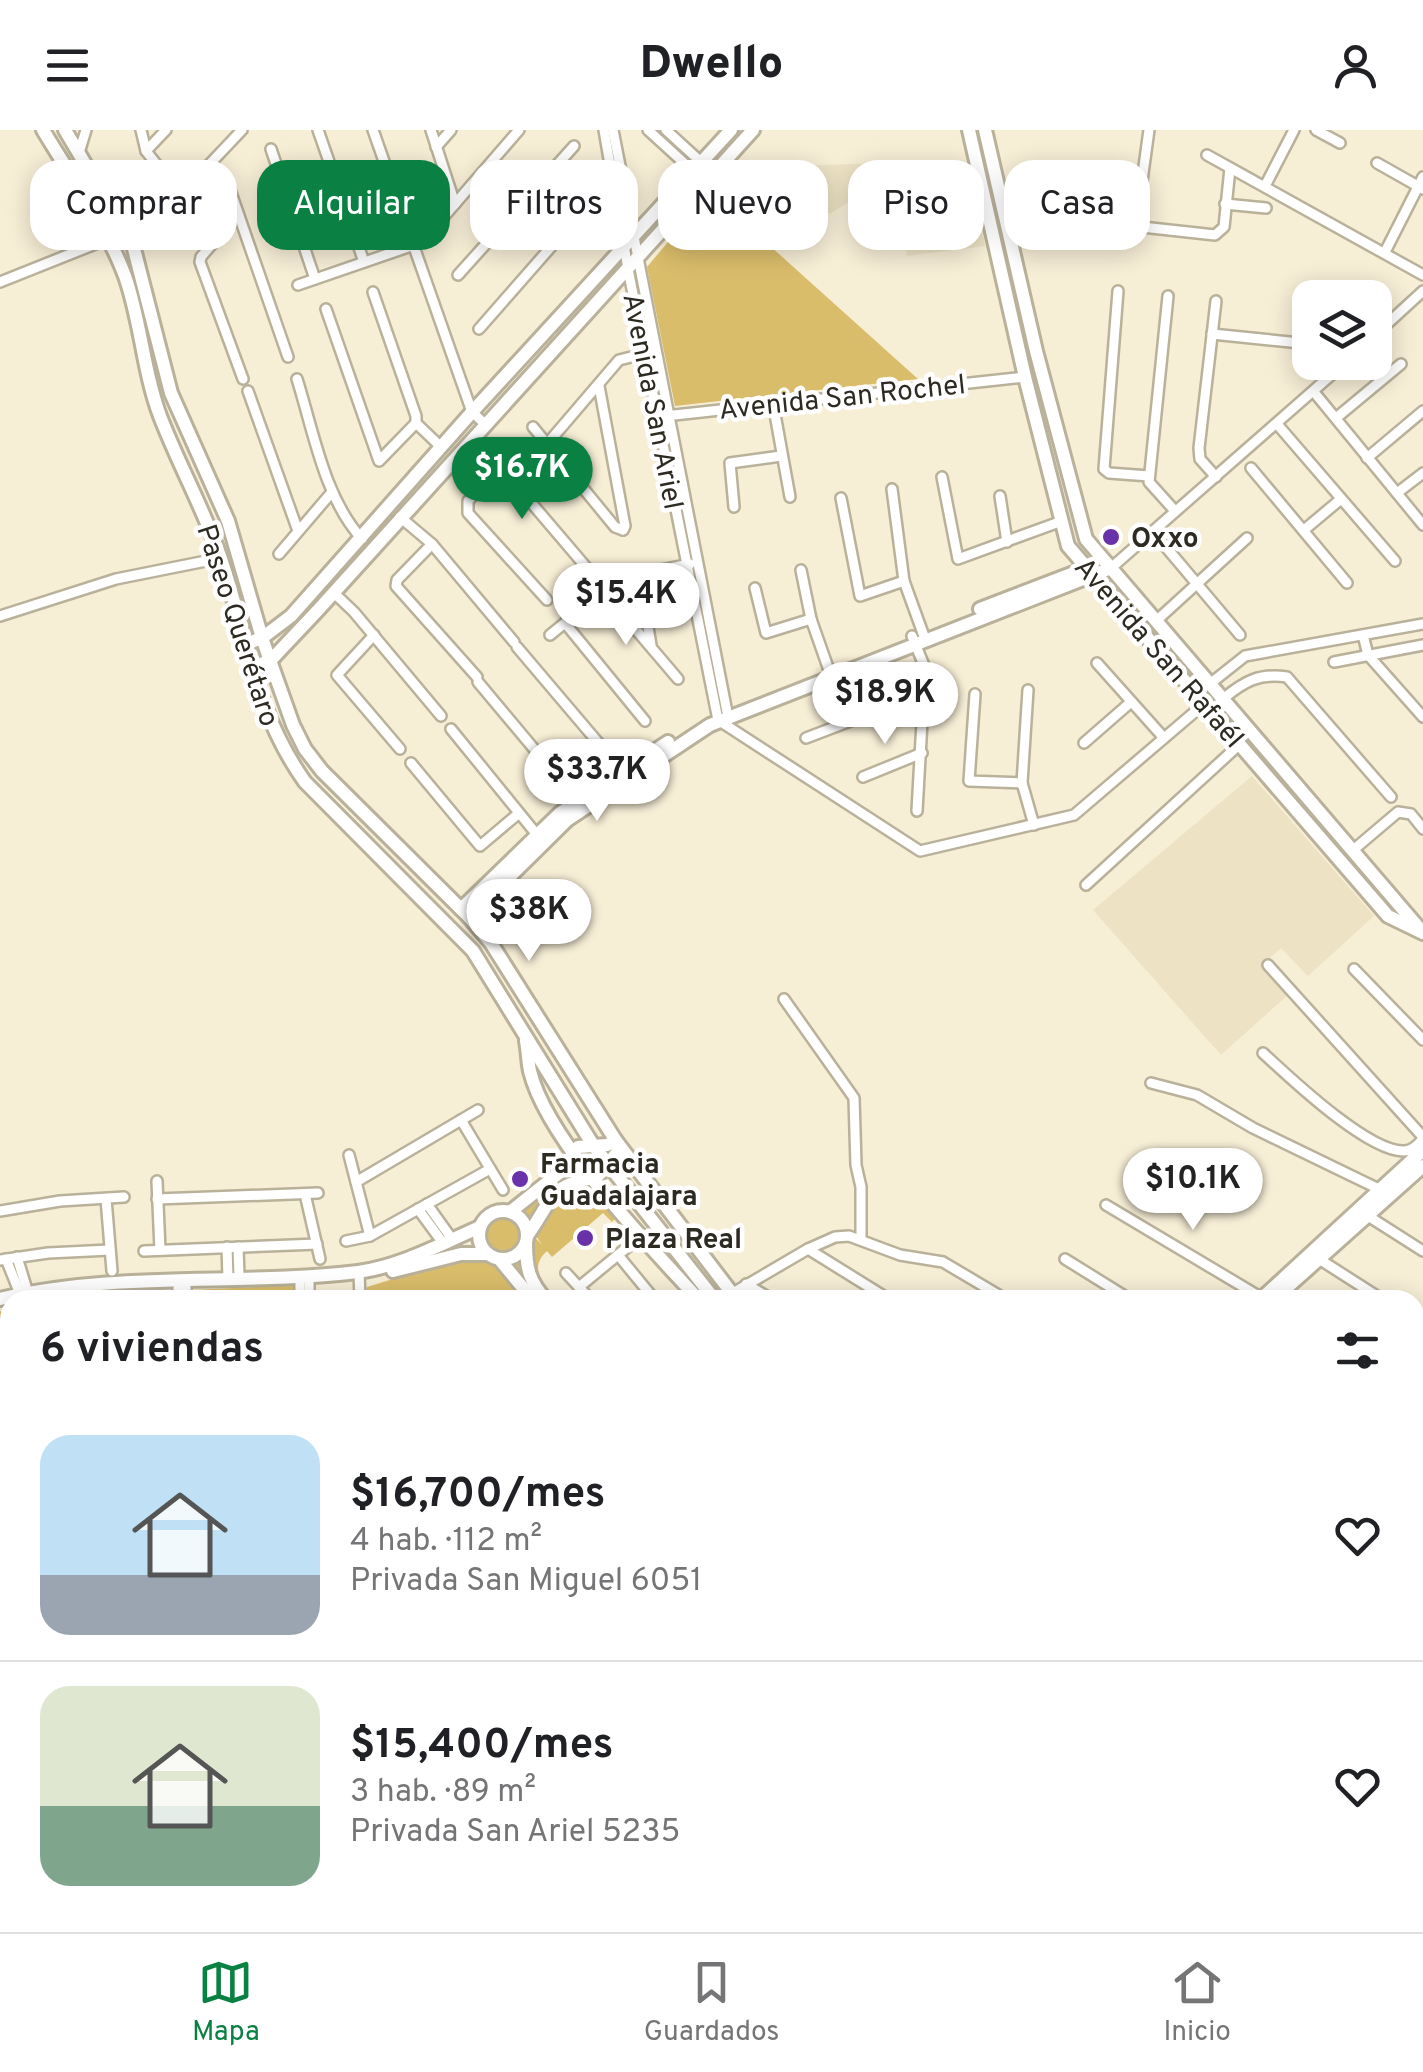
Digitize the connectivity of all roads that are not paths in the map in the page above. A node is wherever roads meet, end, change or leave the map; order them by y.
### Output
1 (43, 130) edge
2 (65, 130) edge
3 (86, 130) edge
4 (141, 130) edge
5 (166, 130) edge
6 (242, 130) edge
7 (318, 130) edge
8 (374, 130) edge
9 (430, 130) edge
10 (452, 130) edge
11 (519, 130) edge
12 (604, 130) edge
13 (613, 130) edge
14 (648, 130) edge
15 (666, 130) edge
16 (731, 130) edge
17 (753, 130) edge
18 (969, 130) edge
19 (1149, 130) edge
20 (1294, 130) edge
21 (1316, 130) edge
22 (987, 136) edge
23 (1340, 143) dead end
24 (574, 146) dead end
25 (973, 146) junction
26 (436, 147) junction
27 (271, 150) dead end
28 (146, 152) junction
29 (79, 153) junction
30 (1207, 155) dead end
31 (61, 160) edge
32 (83, 160) edge
33 (153, 160) edge
34 (214, 160) edge
35 (384, 160) edge
36 (562, 160) edge
37 (609, 160) edge
38 (617, 160) edge
39 (687, 160) edge
40 (691, 160) edge
41 (705, 160) edge
42 (727, 160) edge
43 (1377, 163) dead end
44 (1230, 168) junction
45 (1421, 184) edge
46 (1265, 186) junction
47 (455, 204) junction
48 (1225, 204) junction
49 (1266, 208) dead end
50 (450, 210) edge
51 (237, 211) edge
52 (658, 211) edge
53 (238, 214) junction
54 (638, 233) edge
55 (658, 236) edge
56 (80, 250) edge
57 (113, 250) edge
58 (134, 250) edge
59 (399, 250) edge
60 (416, 250) edge
61 (481, 250) edge
62 (548, 250) edge
63 (622, 250) edge
64 (629, 250) edge
65 (633, 250) edge
66 (1385, 252) junction
67 (638, 258) junction
68 (364, 262) junction
69 (628, 270) junction
70 (458, 275) dead end
71 (1423, 276) edge
72 (314, 279) junction
73 (0, 282) edge
74 (298, 284) dead end
75 (1118, 291) dead end
76 (1423, 291) edge
77 (373, 292) dead end
78 (1168, 296) dead end
79 (1216, 302) dead end
80 (326, 309) dead end
81 (1392, 319) edge
82 (480, 329) dead end
83 (1212, 334) junction
84 (1292, 342) edge
85 (647, 353) junction
86 (288, 357) dead end
87 (1402, 364) dead end
88 (1025, 377) junction
89 (243, 379) dead end
90 (297, 379) dead end
91 (1327, 380) edge
92 (599, 386) junction
93 (248, 391) dead end
94 (1314, 392) junction
95 (773, 403) junction
96 (1423, 411) edge
97 (472, 412) junction
98 (664, 416) junction
99 (1336, 418) junction
100 (1055, 421) junction
101 (416, 423) junction
102 (484, 424) junction
103 (1037, 424) junction
104 (1277, 424) junction
105 (533, 427) dead end
106 (472, 438) junction
107 (548, 442) junction
108 (441, 447) junction
109 (781, 456) junction
110 (1368, 458) junction
111 (500, 466) junction
112 (1251, 468) dead end
113 (1423, 473) edge
114 (942, 476) dead end
115 (1149, 476) junction
116 (1216, 476) junction
117 (892, 489) dead end
118 (332, 492) junction
119 (1398, 493) junction
120 (1000, 496) dead end
121 (790, 497) dead end
122 (841, 498) dead end
123 (1341, 499) junction
124 (734, 506) dead end
125 (1175, 511) junction
126 (400, 517) junction
127 (1062, 521) junction
128 (1423, 525) edge
129 (1304, 530) junction
130 (298, 531) junction
131 (1247, 538) dead end
132 (362, 539) junction
133 (1006, 542) junction
134 (432, 544) junction
135 (1165, 546) dead end
136 (279, 554) dead end
137 (220, 558) junction
138 (1395, 561) dead end
139 (1110, 563) junction
140 (692, 564) junction
141 (586, 567) dead end
142 (801, 570) dead end
143 (1090, 572) junction
144 (639, 574) junction
145 (904, 581) junction
146 (1348, 582) dead end
147 (1196, 586) junction
148 (755, 588) dead end
149 (603, 591) junction
150 (334, 593) junction
151 (547, 600) dead end
152 (0, 616) edge
153 (811, 619) junction
154 (1156, 621) junction
155 (565, 623) junction
156 (1423, 624) edge
157 (374, 635) junction
158 (550, 635) dead end
159 (1240, 635) dead end
160 (1363, 635) junction
161 (262, 638) junction
162 (919, 638) junction
163 (1423, 644) edge
164 (243, 646) junction
165 (652, 648) junction
166 (1368, 655) junction
167 (271, 660) junction
168 (1334, 662) dead end
169 (1097, 663) dead end
170 (252, 668) junction
171 (830, 673) junction
172 (678, 679) dead end
173 (1211, 684) junction
174 (1028, 690) dead end
175 (924, 694) junction
176 (975, 694) dead end
177 (1224, 698) junction
178 (1131, 702) junction
179 (1204, 704) junction
180 (441, 716) dead end
181 (723, 717) junction
182 (1423, 717) edge
183 (645, 721) dead end
184 (451, 729) dead end
185 (806, 738) dead end
186 (1164, 738) junction
187 (1084, 744) dead end
188 (1240, 744) junction
189 (601, 746) junction
190 (400, 749) dead end
191 (922, 752) junction
192 (411, 763) dead end
193 (618, 772) junction
194 (862, 777) dead end
195 (1022, 783) junction
196 (1391, 797) dead end
197 (586, 799) junction
198 (1423, 804) edge
199 (917, 811) dead end
200 (518, 814) junction
201 (1411, 814) junction
202 (1311, 816) junction
203 (1034, 825) junction
204 (1423, 829) edge
205 (538, 836) junction
206 (1352, 850) junction
207 (1086, 885) dead end
208 (465, 914) junction
209 (1423, 932) edge
210 (1268, 965) dead end
211 (1354, 969) dead end
212 (784, 999) dead end
213 (526, 1033) junction
214 (1423, 1040) edge
215 (1263, 1053) dead end
216 (1151, 1083) dead end
217 (478, 1110) dead end
218 (461, 1120) junction
219 (1423, 1138) edge
220 (593, 1144) junction
221 (618, 1144) junction
222 (1423, 1150) edge
223 (573, 1152) junction
224 (350, 1156) dead end
225 (607, 1163) junction
226 (1423, 1166) edge
227 (490, 1169) junction
228 (593, 1178) junction
229 (156, 1181) dead end
230 (356, 1182) junction
231 (503, 1190) dead end
232 (318, 1193) dead end
233 (1385, 1193) junction
234 (305, 1194) junction
235 (124, 1197) dead end
236 (106, 1199) junction
237 (158, 1199) junction
238 (1106, 1205) dead end
239 (422, 1207) junction
240 (0, 1211) edge
241 (510, 1212) junction
242 (1368, 1216) junction
243 (480, 1227) junction
244 (370, 1236) junction
245 (861, 1239) junction
246 (527, 1240) junction
247 (346, 1241) dead end
248 (448, 1241) junction
249 (317, 1244) junction
250 (630, 1245) dead end
251 (232, 1247) junction
252 (808, 1249) junction
253 (110, 1250) junction
254 (160, 1250) junction
255 (144, 1251) dead end
256 (1423, 1251) edge
257 (618, 1254) junction
258 (494, 1257) junction
259 (8, 1259) edge
260 (320, 1259) dead end
261 (1318, 1259) junction
262 (1065, 1260) dead end
263 (112, 1271) dead end
264 (566, 1272) dead end
265 (360, 1275) junction
266 (234, 1277) junction
267 (305, 1283) junction
268 (746, 1284) junction
269 (579, 1287) junction
270 (18, 1290) edge
271 (95, 1290) edge
272 (227, 1290) edge
273 (303, 1290) edge
274 (307, 1290) edge
275 (360, 1290) edge
276 (524, 1290) edge
277 (537, 1290) edge
278 (582, 1290) edge
279 (647, 1290) edge
280 (690, 1290) edge
281 (707, 1290) edge
282 (730, 1290) edge
283 (741, 1290) edge
284 (756, 1290) edge
285 (874, 1290) edge
286 (990, 1290) edge
287 (1114, 1290) edge
288 (1245, 1290) edge
289 (1268, 1290) edge
290 (1270, 1290) edge
291 (1366, 1290) edge

1 - 31 main road, Paseo Querétaro
2 - 29 main road, Paseo Querétaro
3 - 29 street
4 - 28 street
5 - 28 street
6 - 34 street
7 - 68 street
8 - 35 street
9 - 26 street
10 - 26 street
11 - 47 street
12 - 37 street, Avenida San Ariel
13 - 38 street, Avenida San Ariel
14 - 39 street
15 - 40 street
16 - 41 main road
17 - 42 main road
18 - 25 main road, Avenida San Rafaél
19 - 48 street
20 - 46 street
21 - 23 street
22 - 25 street
22 - 100 main road, Avenida San Rafaél
24 - 36 street
25 - 88 main road, Avenida San Rafaél
26 - 47 street
27 - 72 street
28 - 33 street
29 - 32 main road, Paseo Querétaro
30 - 44 street
43 - 45 street
44 - 46 street
44 - 48 street
45 - 66 street
46 - 66 street
47 - 50 street
48 - 49 street
51 - 53 street
52 - 54 main road
53 - 86 street
53 - 89 street
55 - 67 main road
56 - 73 street
57 - 137 main road, Paseo Querétaro
58 - 161 main road, Paseo Querétaro
59 - 68 street
60 - 97 street
61 - 70 street
62 - 82 street
63 - 97 main road
64 - 69 street, Avenida San Ariel
65 - 67 street, Avenida San Ariel
66 - 71 street
67 - 69 main road
67 - 98 street, Avenida San Ariel
68 - 72 street
69 - 85 street, Avenida San Ariel
69 - 102 main road
72 - 74 street
75 - 115 street
76 - 81 street
77 - 101 street
78 - 115 street
79 - 83 street
80 - 101 street
83 - 84 street
83 - 116 street
85 - 92 street
85 - 98 street, Avenida San Ariel
87 - 99 street
88 - 95 street, Avenida San Rochel
88 - 103 main road, Avenida San Rafaél
90 - 118 street
91 - 94 street
92 - 107 street
92 - 107 street
93 - 130 street
94 - 99 street
94 - 104 street
95 - 98 street, Avenida San Rochel
95 - 109 street
96 - 110 street
97 - 102 street
97 - 108 main road
98 - 140 street, Avenida San Ariel
99 - 110 street
100 - 103 street
100 - 139 main road, Avenida San Rafaél
101 - 108 street
102 - 106 main road
103 - 127 main road, Avenida San Rafaél
104 - 116 street
104 - 123 street
105 - 107 street
106 - 111 street
106 - 126 main road
108 - 132 main road
109 - 121 street
109 - 124 street
110 - 119 street
111 - 141 street
111 - 151 street
112 - 129 street
113 - 119 street
114 - 133 street
115 - 125 street
116 - 125 street
117 - 145 street
118 - 130 street
118 - 132 street
119 - 128 street
120 - 133 street
122 - 145 street
123 - 129 street
123 - 138 street
125 - 139 street
126 - 134 street
126 - 150 main road
127 - 133 street
127 - 143 main road, Avenida San Rafaél
129 - 146 street
130 - 136 street
131 - 147 street
132 - 161 main road
134 - 189 street
134 - 189 street
135 - 147 street
137 - 152 street
137 - 164 main road, Paseo Querétaro
139 - 143 main road
139 - 154 main road, Avenida San Rafaél
140 - 144 street
140 - 181 street, Avenida San Ariel
142 - 153 street
143 - 162 main road
143 - 179 main road, Avenida San Rafaél
144 - 149 street
144 - 165 street
145 - 162 street
147 - 154 street
147 - 159 street
148 - 153 street
149 - 155 street
149 - 165 street
150 - 157 street
150 - 167 main road
153 - 171 street
154 - 173 main road, Avenida San Rafaél
155 - 158 street
155 - 183 street
156 - 160 street
157 - 180 street
157 - 190 street
160 - 166 street
160 - 173 street
161 - 164 main road
161 - 167 main road, Paseo Querétaro
162 - 171 main road
162 - 175 street
163 - 166 street
164 - 170 main road, Paseo Querétaro
165 - 172 street
166 - 168 street
166 - 182 street
167 - 170 main road
167 - 208 main road, Paseo Querétaro
169 - 178 street
170 - 213 main road, Paseo Querétaro
171 - 181 main road
173 - 177 main road, Avenida San Rafaél
174 - 195 street
175 - 185 street
175 - 191 street
176 - 195 street
177 - 196 street
177 - 202 main road, Avenida San Rafaél
178 - 186 street
178 - 187 street
179 - 186 street
179 - 188 main road, Avenida San Rafaél
181 - 193 main road
181 - 197 main road
181 - 203 street
184 - 200 street
186 - 203 street
188 - 202 main road, Avenida San Rafaél
188 - 207 street
189 - 193 street
191 - 194 street
191 - 199 street
192 - 200 street
193 - 197 main road
195 - 203 street
197 - 205 main road
197 - 208 main road
198 - 201 street
200 - 205 street
201 - 204 street
201 - 206 street
202 - 206 main road, Avenida San Rafaél
202 - 209 main road, Avenida San Rafaél
205 - 208 main road
206 - 209 main road, Avenida San Rafaél
208 - 221 main road, Paseo Querétaro
210 - 219 street
211 - 214 street
212 - 245 street
213 - 220 main road, Paseo Querétaro
213 - 223 main road
215 - 219 street
216 - 233 street
217 - 218 street
218 - 227 street
218 - 230 street
220 - 221 main road
220 - 223 main road
220 - 225 main road, Paseo Querétaro
221 - 225 main road
221 - 282 main road, Paseo Querétaro
222 - 233 main road
223 - 228 main road
223 - 241 main road
224 - 230 street
225 - 228 main road
225 - 281 main road, Paseo Querétaro
226 - 233 main road
227 - 231 street
227 - 239 street
228 - 246 main road
228 - 280 main road
229 - 237 street
230 - 244 street
232 - 234 street
233 - 242 main road
233 - 289 main road
234 - 237 street
234 - 249 street
235 - 236 street
236 - 240 street
236 - 253 street
237 - 254 street
238 - 288 street
239 - 244 street
239 - 248 street
241 - 243 main road
241 - 246 main road
242 - 256 street
242 - 261 main road
243 - 248 main road
243 - 258 main road
244 - 247 street
245 - 252 street
245 - 286 street
246 - 258 main road
246 - 277 main road
248 - 265 main road
249 - 251 street
249 - 260 street
250 - 257 street
251 - 254 street
251 - 266 street
252 - 268 street
252 - 285 street
253 - 259 street
253 - 263 street
254 - 255 street
257 - 269 street
257 - 279 street
258 - 265 main road
258 - 276 main road
259 - 270 street
261 - 290 main road
261 - 291 street
262 - 287 street
264 - 269 street
265 - 266 main road
265 - 267 main road
265 - 275 street
266 - 271 main road
267 - 272 main road
267 - 273 street
267 - 274 street
268 - 283 street
268 - 284 street
269 - 278 street

